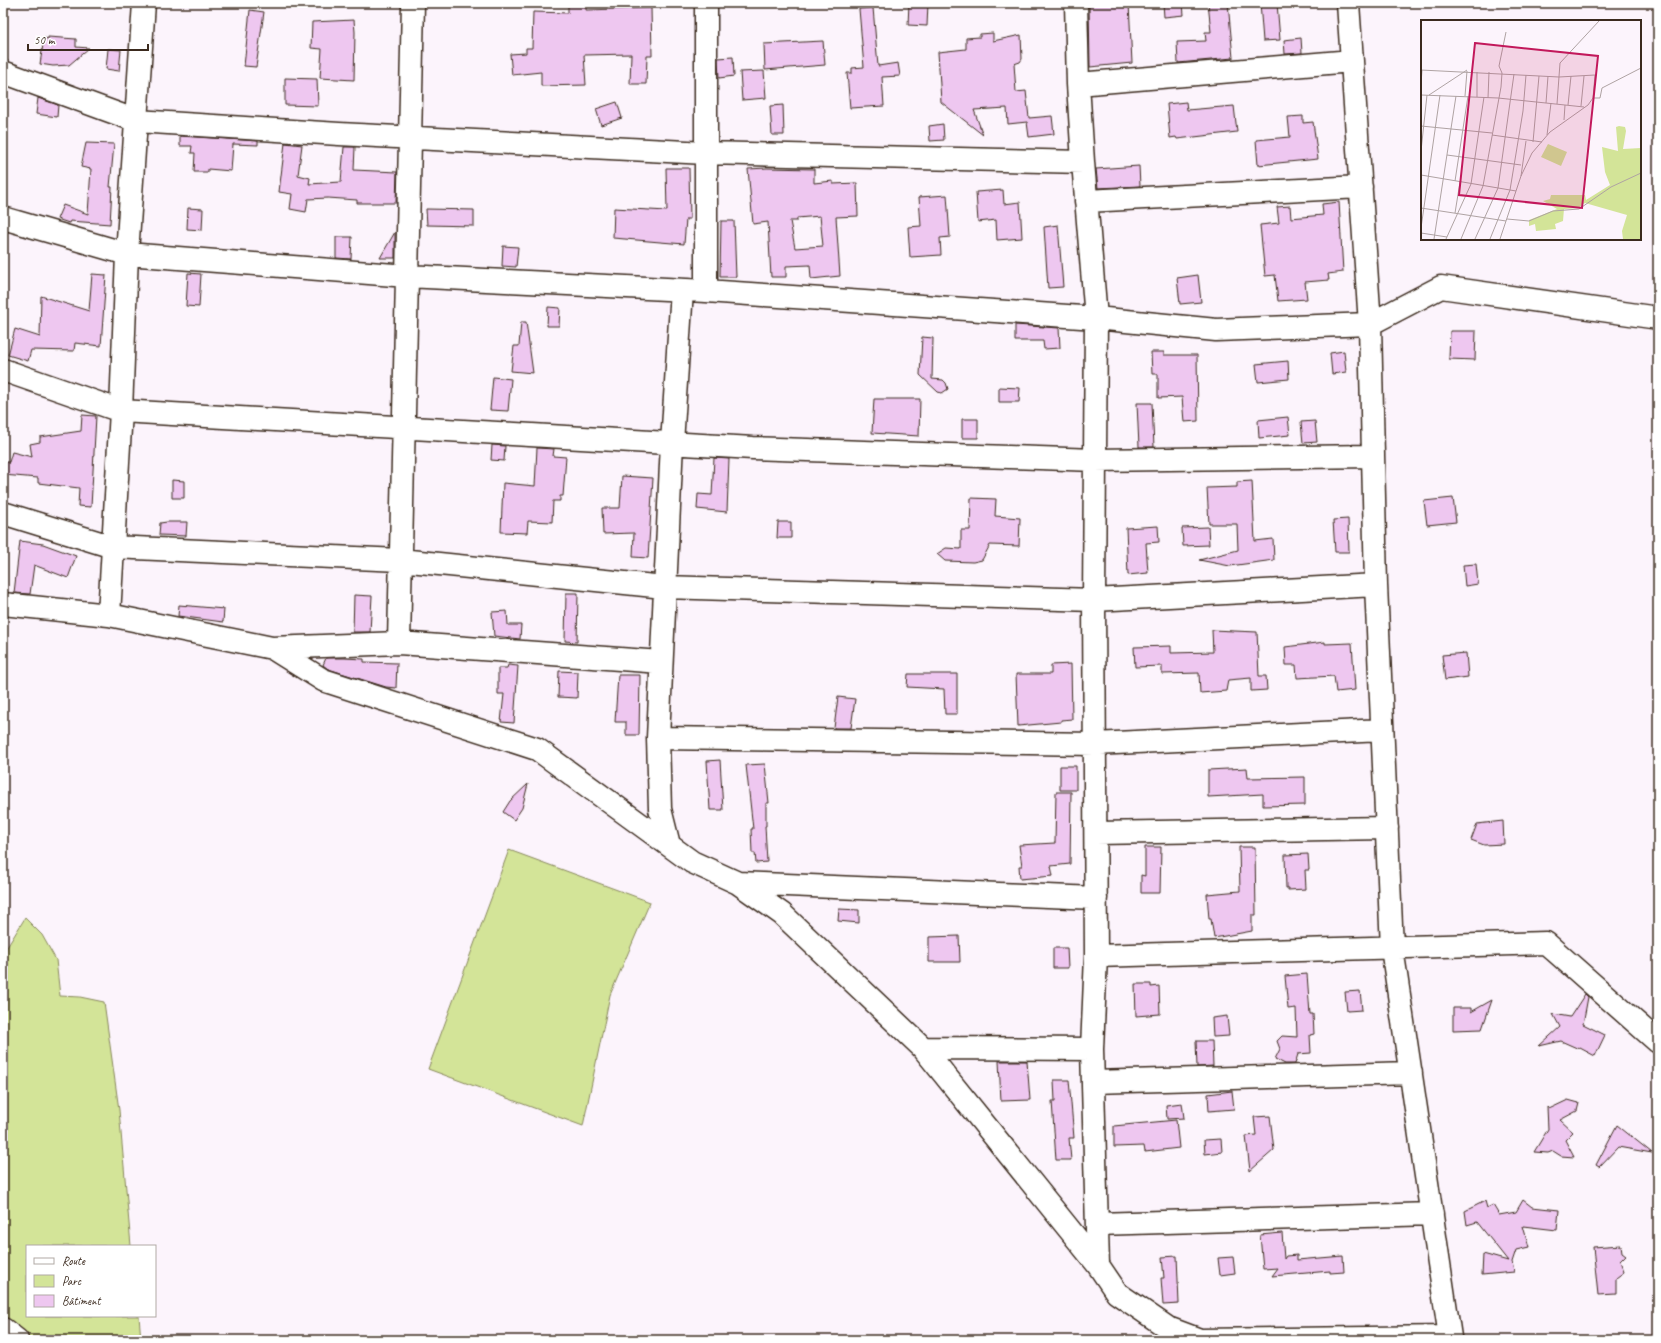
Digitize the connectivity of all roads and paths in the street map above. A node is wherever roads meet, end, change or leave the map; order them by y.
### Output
1 (144, 3) edge
2 (413, 3) edge
3 (706, 3) edge
4 (1076, 3) edge
5 (1348, 3) edge
6 (1352, 61) junction
7 (3, 72) edge
8 (1078, 84) junction
9 (137, 122) junction
10 (410, 138) junction
11 (706, 153) junction
12 (1083, 162) junction
13 (1361, 187) junction
14 (1086, 202) junction
15 (3, 218) edge
16 (127, 254) junction
17 (407, 276) junction
18 (682, 290) junction
19 (706, 291) junction
20 (1096, 318) junction
21 (1658, 318) edge
22 (1370, 324) junction
23 (3, 370) edge
24 (121, 411) junction
25 (403, 427) junction
26 (672, 443) junction
27 (1373, 456) junction
28 (1095, 460) junction
29 (3, 513) edge
30 (113, 547) junction
31 (400, 560) junction
32 (1376, 585) junction
33 (664, 586) junction
34 (1094, 600) junction
35 (3, 604) edge
36 (109, 615) junction
37 (398, 643) junction
38 (272, 648) junction
39 (661, 662) junction
40 (1382, 730) junction
41 (658, 738) junction
42 (1095, 744) junction
43 (1387, 828) junction
44 (1096, 833) junction
45 (669, 845) junction
46 (738, 883) junction
47 (1096, 898) junction
48 (1392, 948) junction
49 (1096, 956) junction
50 (1658, 1042) edge
51 (923, 1048) junction
52 (1092, 1049) junction
53 (1411, 1073) junction
54 (1093, 1082) junction
55 (1432, 1214) junction
56 (1097, 1224) junction
57 (1098, 1265) junction
58 (3, 1329) edge
59 (17, 1340) edge
60 (1200, 1340) edge

1 - 9 street
2 - 10 street
3 - 11 street
4 - 8 street
5 - 6 street
6 - 8 street
6 - 13 street
7 - 9 street
8 - 12 street
9 - 10 street
9 - 16 street
10 - 11 street
10 - 17 street
11 - 12 street
11 - 19 street
12 - 14 street
13 - 14 street
13 - 22 street
14 - 20 street
15 - 16 street
16 - 17 street
16 - 24 street
17 - 18 street
17 - 25 street
18 - 19 street
18 - 26 street
19 - 20 street
20 - 22 street
20 - 28 street
21 - 22 street
22 - 27 street
23 - 24 street
24 - 25 street
24 - 30 street
25 - 26 street
25 - 31 street
26 - 28 street
26 - 33 street
27 - 28 street
27 - 32 street
28 - 34 street
29 - 30 street
30 - 31 street
30 - 36 street
31 - 33 street
31 - 37 street
32 - 34 street
32 - 40 street
33 - 34 street
33 - 39 street
34 - 42 street
35 - 36 street
36 - 38 street
37 - 38 street
37 - 39 street
38 - 45 street
39 - 41 street
40 - 42 street
40 - 43 street
41 - 42 street
41 - 45 street
42 - 44 street
43 - 44 street
43 - 48 street
44 - 47 street
45 - 46 street
46 - 47 street
46 - 51 street
47 - 49 street
48 - 49 street
48 - 50 street
48 - 53 street
49 - 52 street
51 - 52 street
51 - 57 street
52 - 54 street
53 - 54 street
53 - 55 street
54 - 56 street
55 - 56 street
55 - 60 street
56 - 57 street
57 - 60 street
58 - 59 street

